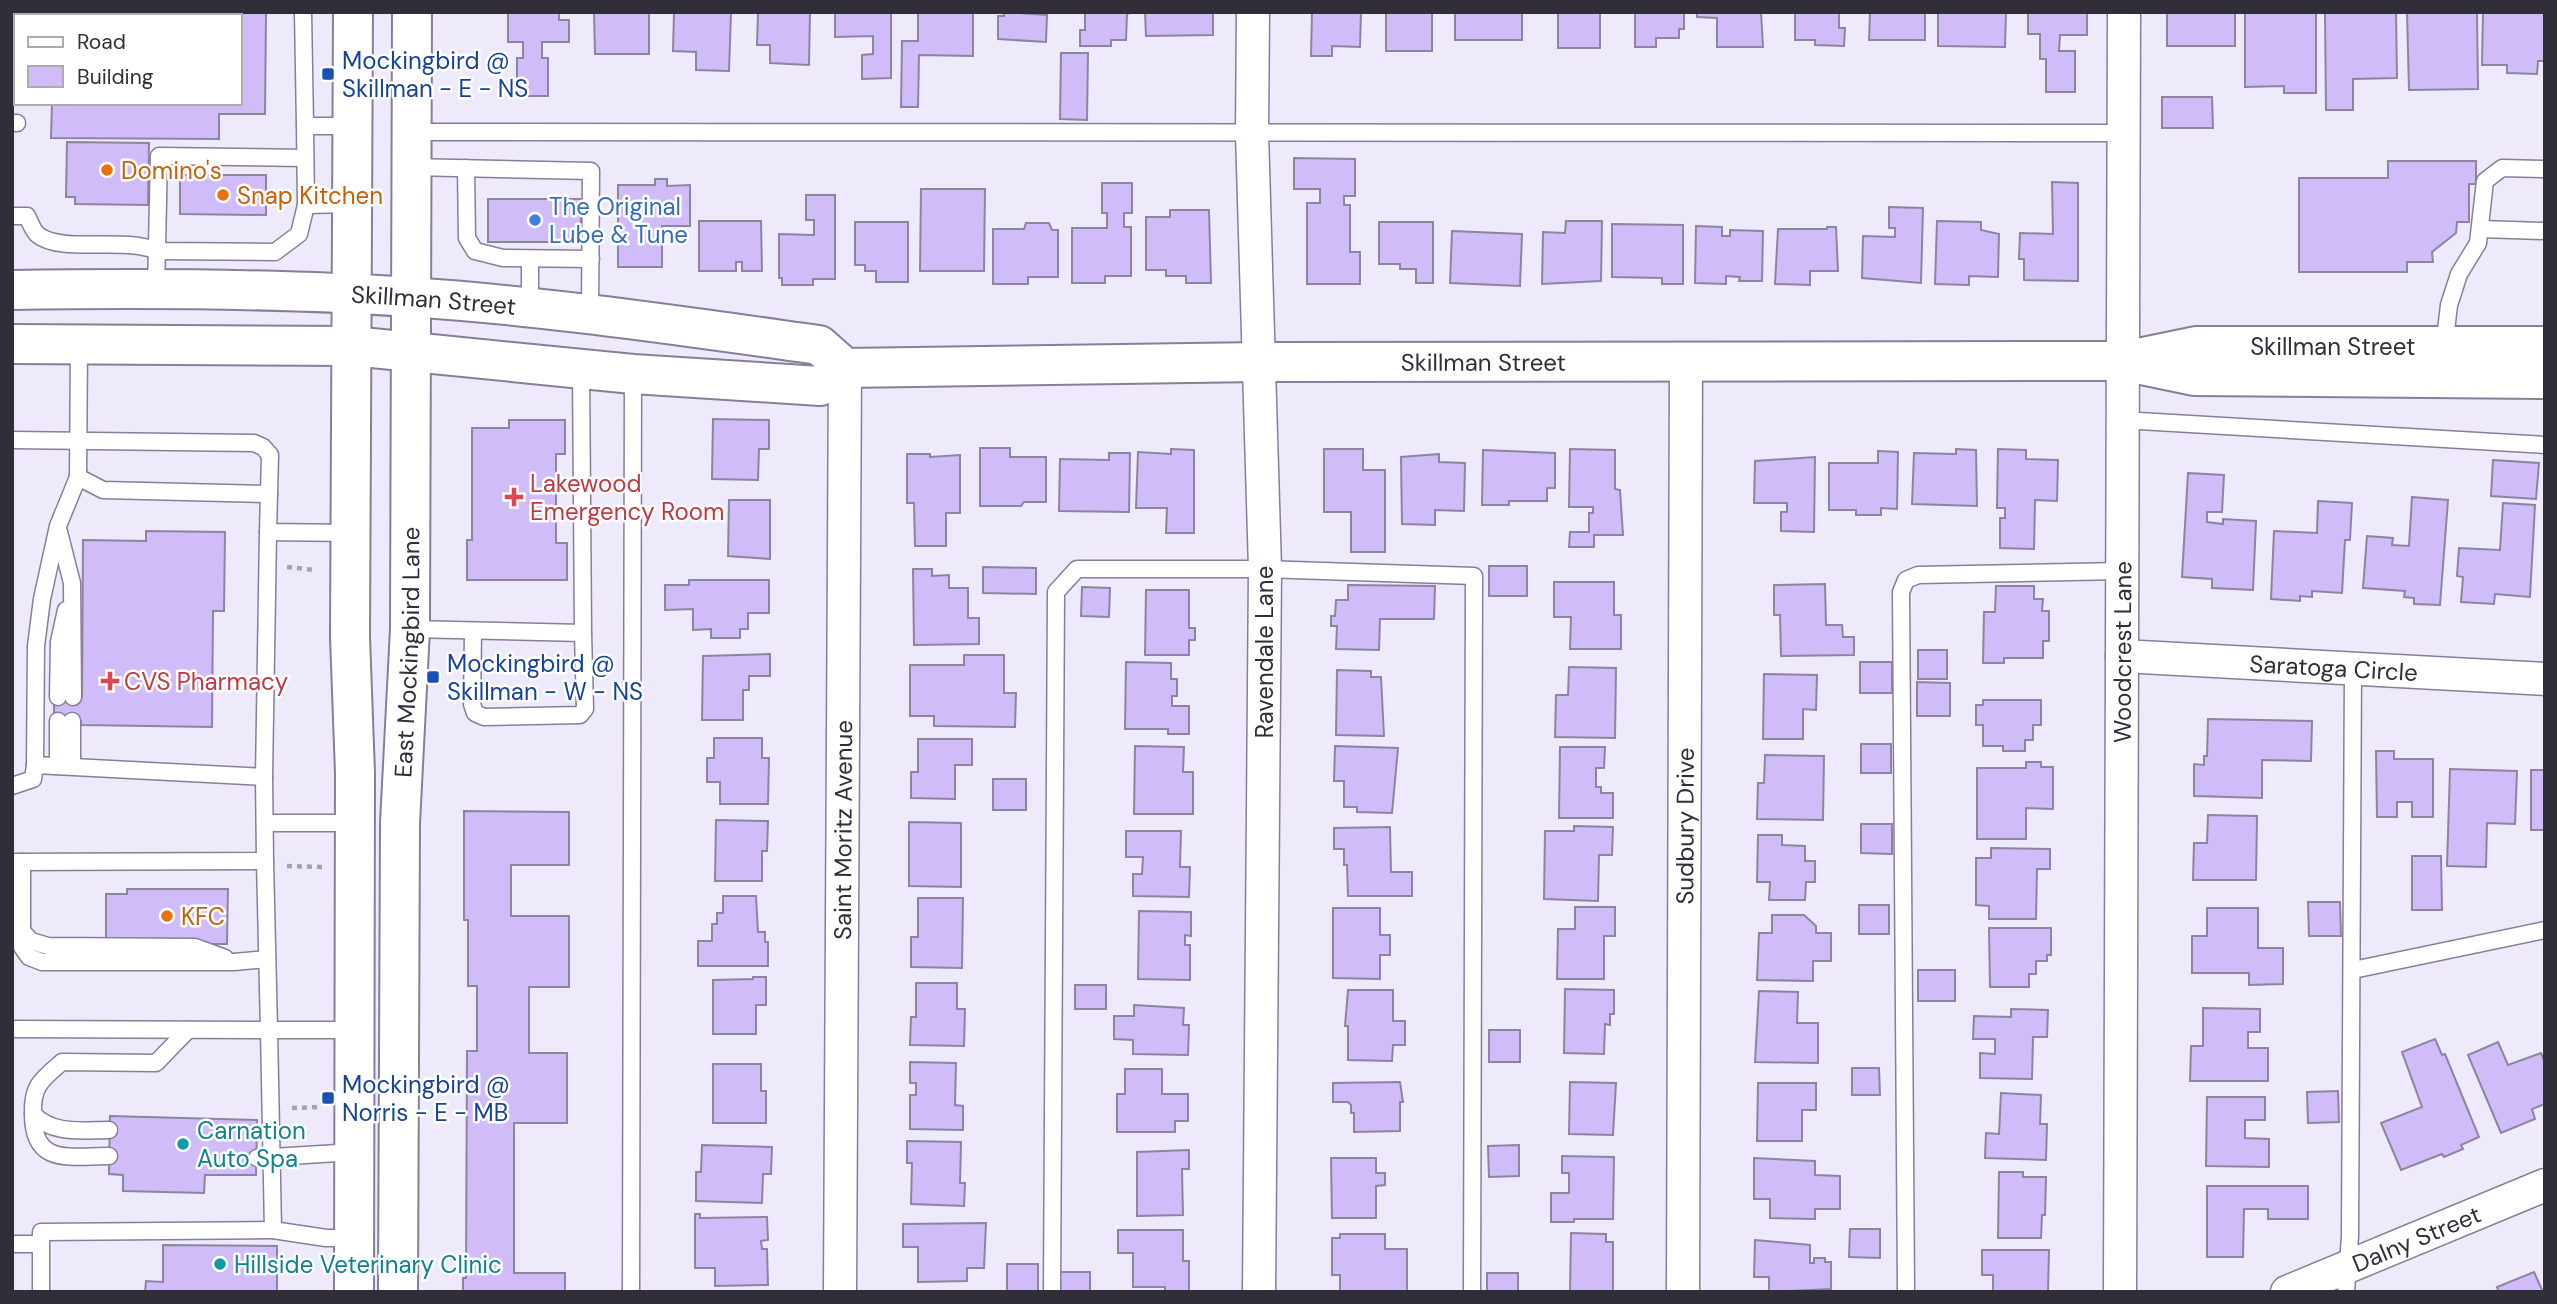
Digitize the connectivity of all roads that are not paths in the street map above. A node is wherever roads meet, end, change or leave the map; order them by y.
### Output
1 (303, 12) edge
2 (353, 12) edge
3 (412, 12) edge
4 (1253, 12) edge
5 (2124, 12) edge
6 (305, 126) junction
7 (353, 126) junction
8 (2123, 133) junction
9 (1252, 134) junction
10 (411, 149) junction
11 (305, 158) junction
12 (466, 168) junction
13 (2545, 169) edge
14 (353, 204) junction
15 (306, 205) junction
16 (12, 216) edge
17 (2480, 229) junction
18 (2545, 231) edge
19 (157, 251) junction
20 (530, 259) junction
21 (591, 259) junction
22 (12, 290) edge
23 (156, 290) junction
24 (352, 294) junction
25 (411, 297) junction
26 (530, 308) junction
27 (590, 313) junction
28 (12, 344) edge
29 (79, 346) junction
30 (352, 346) junction
31 (2545, 346) edge
32 (412, 351) junction
33 (1686, 360) junction
34 (2122, 361) junction
35 (1260, 362) junction
36 (2443, 362) junction
37 (845, 368) junction
38 (581, 369) junction
39 (633, 374) junction
40 (2545, 379) edge
41 (2122, 420) junction
42 (12, 440) edge
43 (79, 441) junction
44 (2545, 445) edge
45 (78, 477) junction
46 (269, 494) junction
47 (58, 526) junction
48 (268, 532) junction
49 (351, 533) junction
50 (1265, 569) junction
51 (2121, 571) junction
52 (410, 629) junction
53 (472, 632) junction
54 (583, 633) junction
55 (2122, 656) junction
56 (2353, 667) junction
57 (2545, 680) edge
58 (66, 697) dead end
59 (65, 721) dead end
60 (35, 765) junction
61 (65, 766) junction
62 (264, 776) junction
63 (12, 786) edge
64 (265, 823) junction
65 (355, 823) junction
66 (400, 823) junction
67 (265, 861) junction
68 (17, 862) edge
69 (2545, 930) edge
70 (267, 959) junction
71 (2353, 970) junction
72 (12, 1029) edge
73 (188, 1030) junction
74 (269, 1030) junction
75 (355, 1030) junction
76 (33, 1114) junction
77 (110, 1130) dead end
78 (355, 1152) junction
79 (398, 1152) junction
80 (109, 1156) dead end
81 (265, 1156) junction
82 (2545, 1185) edge
83 (274, 1230) junction
84 (354, 1238) junction
85 (12, 1244) edge
86 (40, 1244) junction
87 (2348, 1279) edge
88 (41, 1292) edge
89 (354, 1292) edge
90 (398, 1292) edge
91 (631, 1292) edge
92 (840, 1292) edge
93 (1052, 1292) edge
94 (1259, 1292) edge
95 (1472, 1292) edge
96 (1683, 1292) edge
97 (1906, 1292) edge
98 (2120, 1292) edge
99 (2287, 1292) edge

1 - 6 lane
2 - 7 main road, East Mockingbird Lane
3 - 10 main road, East Mockingbird Lane
4 - 9 street, Ravendale Lane
5 - 8 street, Woodcrest Lane
6 - 7 lane
6 - 11 lane
7 - 14 main road, East Mockingbird Lane
8 - 9 lane
8 - 34 street, Woodcrest Lane
9 - 10 lane
9 - 35 street, Ravendale Lane
10 - 12 lane
10 - 25 main road, East Mockingbird Lane
11 - 15 lane
11 - 19 lane
12 - 20 lane
12 - 21 lane
13 - 17 lane
14 - 15 lane
14 - 24 main road, East Mockingbird Lane
15 - 19 lane
16 - 19 lane
17 - 18 lane
17 - 36 lane
19 - 23 lane
20 - 21 lane
20 - 26 lane
21 - 27 lane
22 - 23 main road, Skillman Street
23 - 24 main road, Skillman Street
24 - 25 main road, Skillman Street
24 - 30 main road, East Mockingbird Lane
25 - 26 main road, Skillman Street
25 - 32 main road, East Mockingbird Lane
26 - 27 main road, Skillman Street
27 - 37 main road, Skillman Street
28 - 29 main road, Skillman Street
29 - 30 main road, Skillman Street
29 - 43 lane
30 - 32 main road, Skillman Street
30 - 49 main road, East Mockingbird Lane
31 - 36 main road, Skillman Street
32 - 38 main road, Skillman Street
32 - 52 main road, East Mockingbird Lane
33 - 34 main road, Skillman Street
33 - 35 main road, Skillman Street
33 - 96 street, Sudbury Drive
34 - 36 main road, Skillman Street
34 - 41 street, Woodcrest Lane
35 - 37 main road, Skillman Street
35 - 50 street, Ravendale Lane
36 - 40 main road, Skillman Street
37 - 39 main road, Skillman Street
37 - 92 street, Saint Moritz Avenue
38 - 39 main road, Skillman Street
38 - 54 lane
39 - 91 lane
41 - 44 lane
41 - 51 street, Woodcrest Lane
42 - 43 lane
43 - 45 lane
43 - 46 lane
45 - 46 lane
45 - 47 lane
46 - 48 lane
47 - 58 lane
47 - 60 lane
48 - 49 lane
48 - 62 lane
49 - 65 main road, East Mockingbird Lane
50 - 93 lane
50 - 94 street, Ravendale Lane
50 - 95 lane
51 - 55 street, Woodcrest Lane
51 - 97 lane
52 - 53 lane
52 - 66 main road, East Mockingbird Lane
53 - 54 lane
53 - 54 lane
55 - 56 street, Saratoga Circle
55 - 98 street, Woodcrest Lane
56 - 57 street, Saratoga Circle
56 - 71 lane
59 - 61 lane
60 - 61 lane
60 - 63 lane
61 - 62 lane
62 - 64 lane
64 - 65 lane
64 - 67 lane
65 - 66 main road
65 - 75 main road, East Mockingbird Lane
66 - 79 main road, East Mockingbird Lane
67 - 68 lane
67 - 70 lane
68 - 70 lane
69 - 71 lane
70 - 74 lane
71 - 87 lane
72 - 73 lane
73 - 74 lane
73 - 76 lane
74 - 75 lane
74 - 81 lane
75 - 78 main road, East Mockingbird Lane
76 - 77 lane
76 - 80 lane
78 - 79 main road
78 - 81 lane
78 - 84 main road, East Mockingbird Lane
79 - 90 main road, East Mockingbird Lane
81 - 83 lane
82 - 87 street, Dalny Street
83 - 84 lane
83 - 86 lane
84 - 89 main road, East Mockingbird Lane
85 - 86 lane
86 - 88 lane
87 - 99 street, Dalny Street

